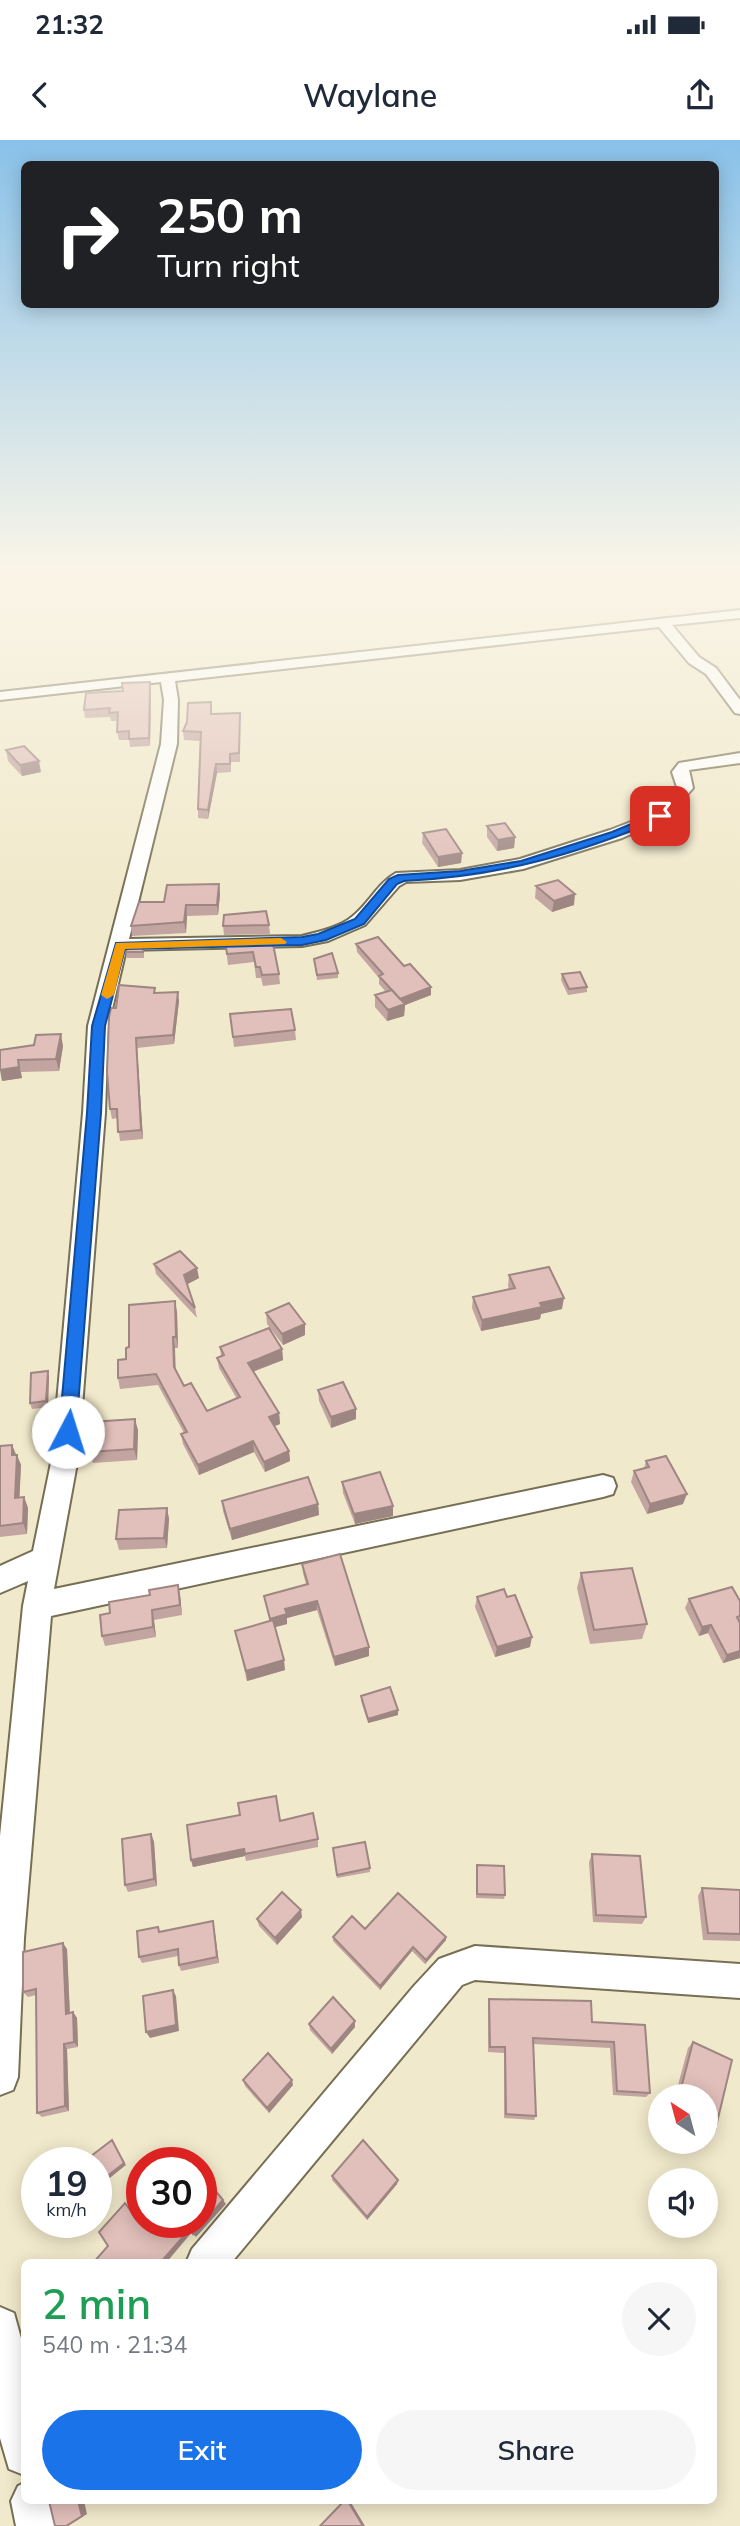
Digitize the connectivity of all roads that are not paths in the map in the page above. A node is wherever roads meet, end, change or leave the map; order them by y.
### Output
1 (173, 676) edge
2 (715, 676) edge
3 (167, 677) junction
4 (0, 696) edge
5 (740, 710) edge
6 (740, 758) edge
7 (120, 945) junction
8 (603, 1486) dead end
9 (47, 1558) junction
10 (0, 1580) edge
11 (37, 1606) junction
12 (4, 1938) edge
13 (740, 1982) edge
14 (0, 2077) edge
15 (209, 2259) edge
16 (0, 2327) edge
17 (21, 2438) edge
18 (34, 2504) edge
19 (38, 2526) edge

1 - 3 street
2 - 5 street
3 - 4 street
3 - 7 street
6 - 7 street
7 - 9 street
8 - 11 street
9 - 10 street
9 - 11 street
11 - 12 street
12 - 14 street
13 - 15 street
16 - 17 street
18 - 19 street

